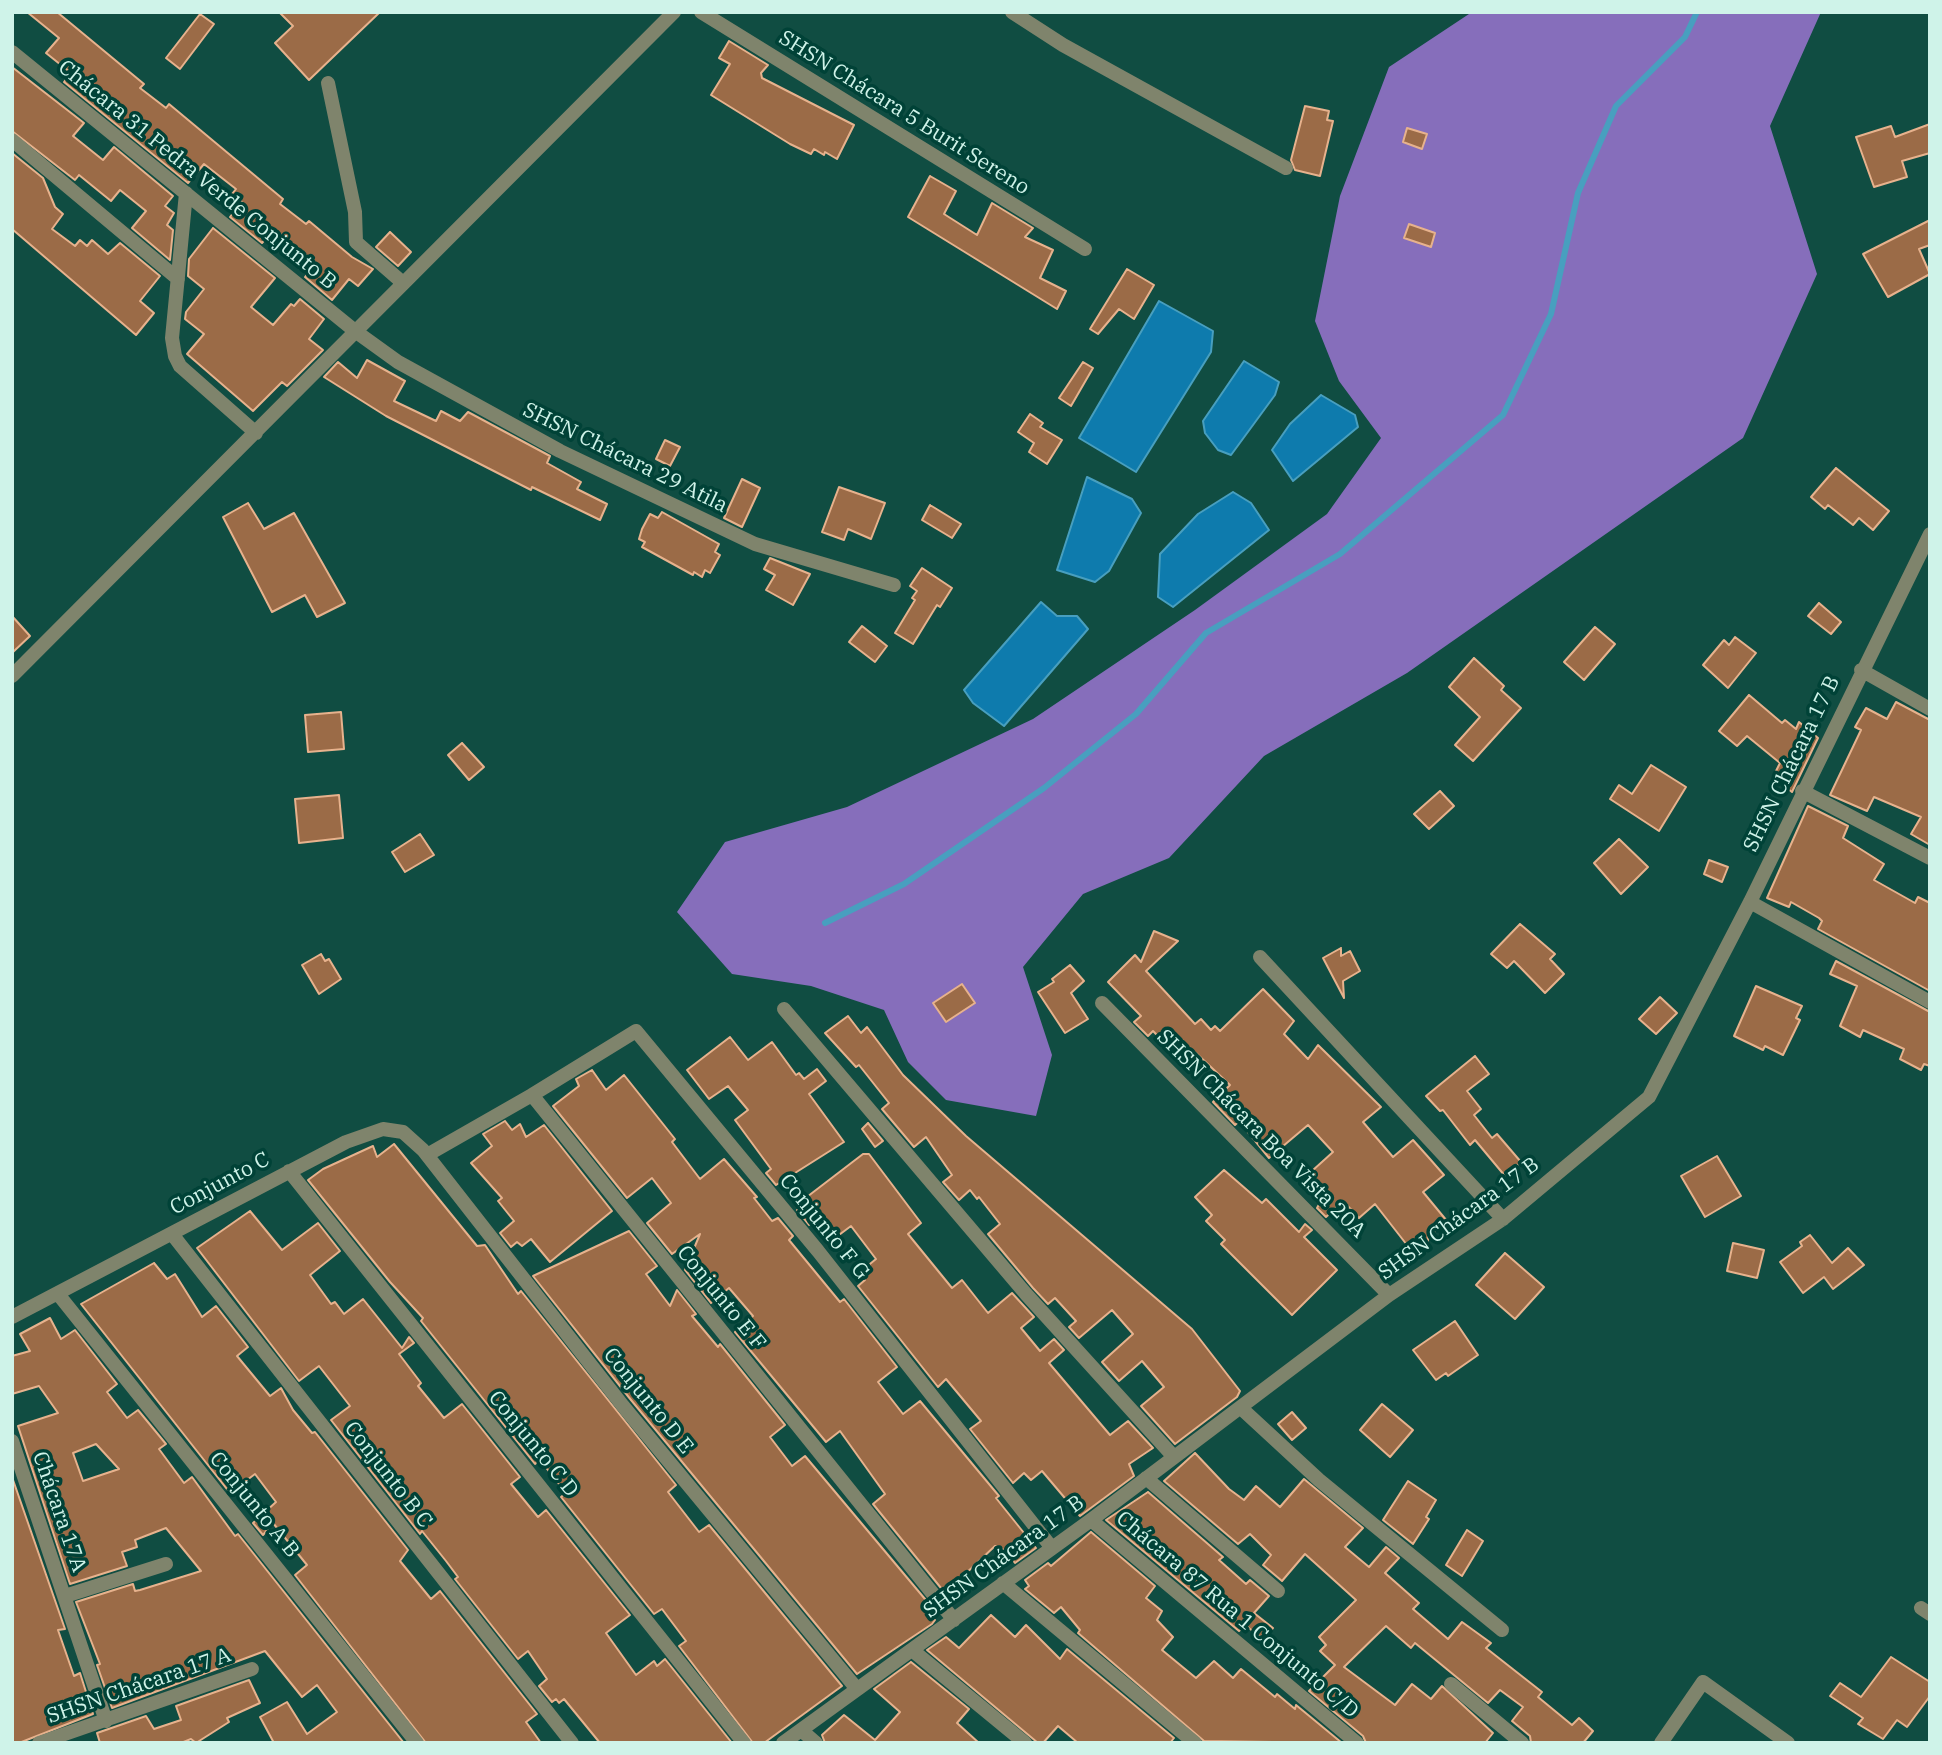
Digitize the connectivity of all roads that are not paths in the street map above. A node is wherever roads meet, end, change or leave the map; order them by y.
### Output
1 (674, 12) edge
2 (701, 12) edge
3 (1012, 12) edge
4 (12, 52) edge
5 (328, 83) dead end
6 (12, 140) edge
7 (1286, 168) dead end
8 (186, 193) junction
9 (1085, 249) dead end
10 (178, 279) junction
11 (403, 282) junction
12 (355, 331) junction
13 (256, 433) junction
14 (1930, 534) edge
15 (894, 585) dead end
16 (1861, 670) junction
17 (12, 676) edge
18 (1930, 709) edge
19 (1802, 791) junction
20 (1930, 858) edge
21 (1750, 902) junction
22 (1260, 957) dead end
23 (1930, 1002) edge
24 (1102, 1003) dead end
25 (784, 1009) dead end
26 (532, 1095) junction
27 (410, 1136) joint
28 (427, 1155) junction
29 (289, 1171) junction
30 (1503, 1219) junction
31 (172, 1234) junction
32 (58, 1294) junction
33 (1389, 1295) junction
34 (12, 1317) edge
35 (1241, 1408) junction
36 (12, 1441) edge
37 (1174, 1457) junction
38 (1146, 1478) junction
39 (1090, 1520) junction
40 (1052, 1548) junction
41 (166, 1564) dead end
42 (1003, 1583) junction
43 (1278, 1591) dead end
44 (65, 1596) junction
45 (954, 1620) junction
46 (1502, 1630) dead end
47 (912, 1650) junction
48 (252, 1670) dead end
49 (1451, 1684) dead end
50 (857, 1689) junction
51 (106, 1721) junction
52 (801, 1730) junction
53 (39, 1743) edge
54 (417, 1743) edge
55 (572, 1743) edge
56 (744, 1743) edge
57 (783, 1743) edge
58 (816, 1743) edge
59 (1025, 1743) edge
60 (1195, 1743) edge
61 (1357, 1743) edge
62 (1522, 1743) edge
63 (1661, 1743) edge
64 (1788, 1743) edge

1 - 11 street
2 - 9 street, SHSN Chácara 5 Burit Sereno
3 - 7 street
4 - 8 street, Chácara 31 Pedra Verde Conjunto B
5 - 11 street
6 - 10 street
8 - 10 street
8 - 12 street, Chácara 31 Pedra Verde Conjunto B
10 - 13 street
11 - 12 street
12 - 13 street
12 - 15 street, SHSN Chácara 29 Atila
13 - 17 street
14 - 16 street, SHSN Chácara 17 B
16 - 18 street
16 - 19 street, SHSN Chácara 17 B
19 - 20 street
19 - 21 street, SHSN Chácara 17 B
21 - 23 street
21 - 30 street, SHSN Chácara 17 B
22 - 30 street
24 - 33 street, SHSN Chácara Boa Vista 20A
25 - 37 street
26 - 28 street
26 - 40 street, Conjunto F G
26 - 45 street, Conjunto E F
27 - 28 street, Conjunto D E
27 - 29 street, Conjunto C
28 - 50 street, Conjunto D E
29 - 31 street, Conjunto C
29 - 56 street, Conjunto C D
30 - 33 street, SHSN Chácara 17 B
31 - 32 street, Conjunto C
31 - 55 street, Conjunto B C
32 - 34 street, Conjunto C
32 - 54 street, Conjunto A B
33 - 35 street, SHSN Chácara 17 B
35 - 37 street, SHSN Chácara 17 B
35 - 46 street
36 - 44 street, Chácara 17A
37 - 38 street, SHSN Chácara 17 B
38 - 39 street, SHSN Chácara 17 B
38 - 43 street
39 - 40 street, SHSN Chácara 17 B
39 - 61 street, Chácara 87 Rua 1 Conjunto C/D
40 - 42 street, SHSN Chácara 17 B
41 - 44 street, Chácara 17A
42 - 45 street, SHSN Chácara 17 B
42 - 60 street
44 - 51 street, Chácara 17A
45 - 47 street, SHSN Chácara 17 B
47 - 50 street, SHSN Chácara 17 B
47 - 59 street
48 - 51 street, SHSN Chácara 17 A
49 - 62 street
50 - 52 street, SHSN Chácara 17 B
51 - 53 street, SHSN Chácara 17 A
52 - 57 street, SHSN Chácara 17 B
52 - 58 street
63 - 64 street

